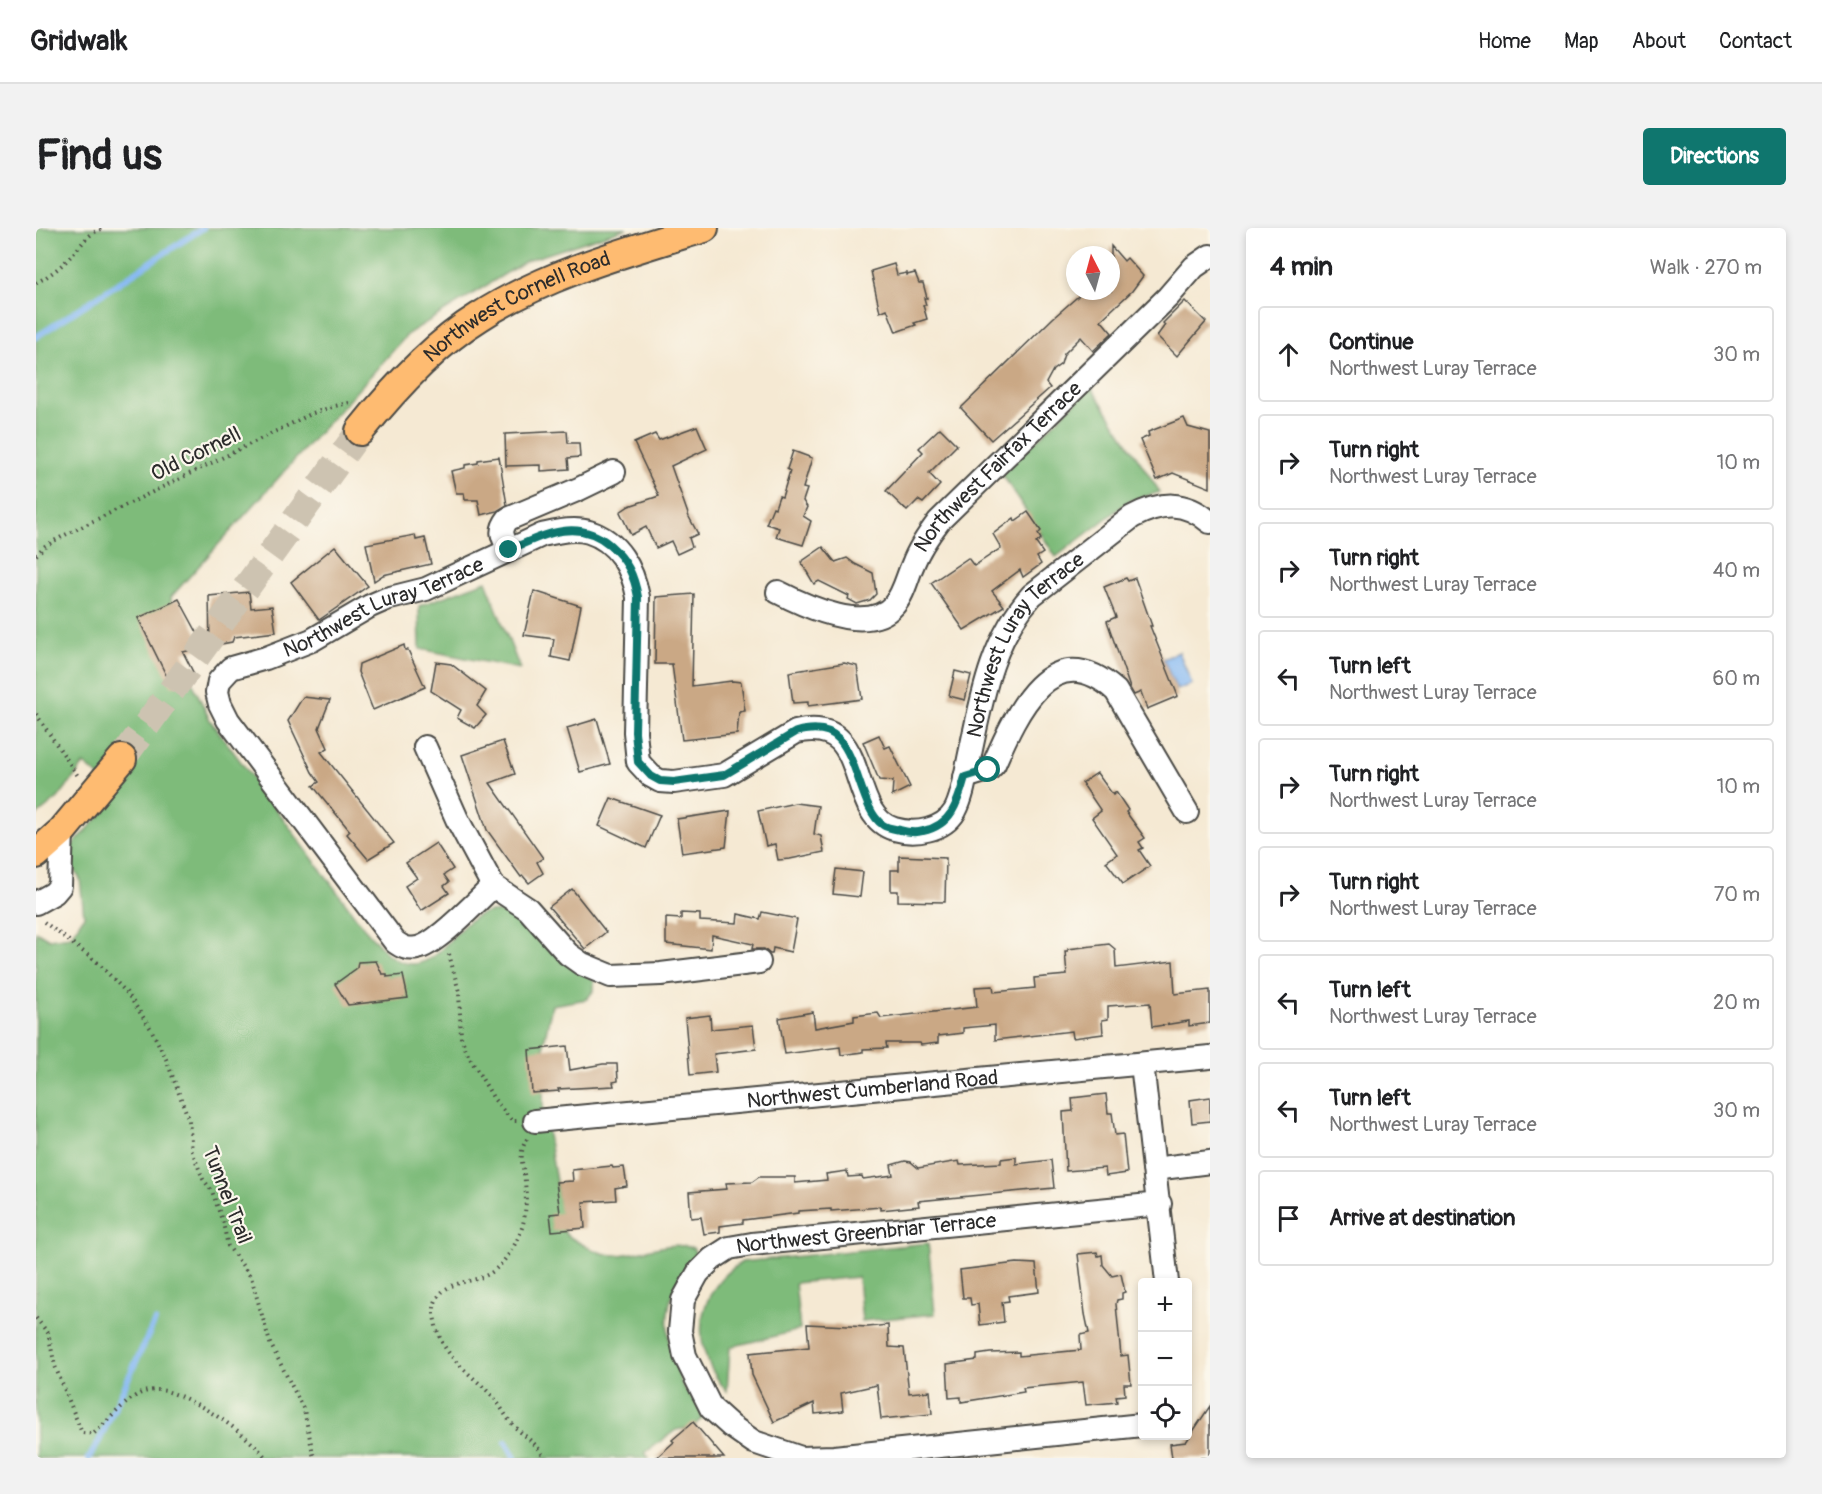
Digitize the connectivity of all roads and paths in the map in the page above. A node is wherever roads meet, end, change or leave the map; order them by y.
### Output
1 (104, 228) edge
2 (704, 228) edge
3 (1210, 256) edge
4 (36, 283) edge
5 (368, 421) joint
6 (614, 472) dead end
7 (1210, 522) edge
8 (509, 550) junction
9 (36, 555) edge
10 (778, 592) dead end
11 (36, 714) edge
12 (425, 747) dead end
13 (122, 759) tunnel mouth
14 (965, 777) junction
15 (93, 797) junction
16 (1187, 812) dead end
17 (62, 831) junction
18 (36, 854) edge
19 (493, 886) junction
20 (37, 908) edge
21 (446, 929) junction
22 (759, 962) dead end
23 (1210, 1057) edge
24 (1143, 1064) junction
25 (535, 1121) junction
26 (1210, 1162) edge
27 (1154, 1169) junction
28 (1160, 1204) junction
29 (1167, 1278) edge
30 (36, 1318) edge
31 (1138, 1426) edge
32 (882, 1455) edge
33 (267, 1458) edge
34 (314, 1458) edge
35 (544, 1458) edge

1 - 4 path
2 - 5 main road, Northwest Cornell Road
3 - 10 street, Northwest Fairfax Terrace
5 - 9 path, Old Cornell
6 - 8 street
7 - 14 street, Northwest Luray Terrace
8 - 14 street, Northwest Luray Terrace
8 - 21 street, Northwest Luray Terrace
11 - 15 path
12 - 19 street
13 - 15 main road
14 - 16 street
15 - 17 main road
17 - 18 main road
17 - 20 street
19 - 21 street, Northwest Luray Terrace
19 - 22 street
20 - 34 path, Tunnel Trail
21 - 25 path
23 - 24 street, Northwest Cumberland Road
24 - 25 street, Northwest Cumberland Road
24 - 27 street
25 - 35 path
26 - 27 street
27 - 28 street
28 - 29 street
28 - 32 street, Northwest Greenbriar Terrace
30 - 33 path
31 - 32 street, Northwest Greenbriar Terrace

